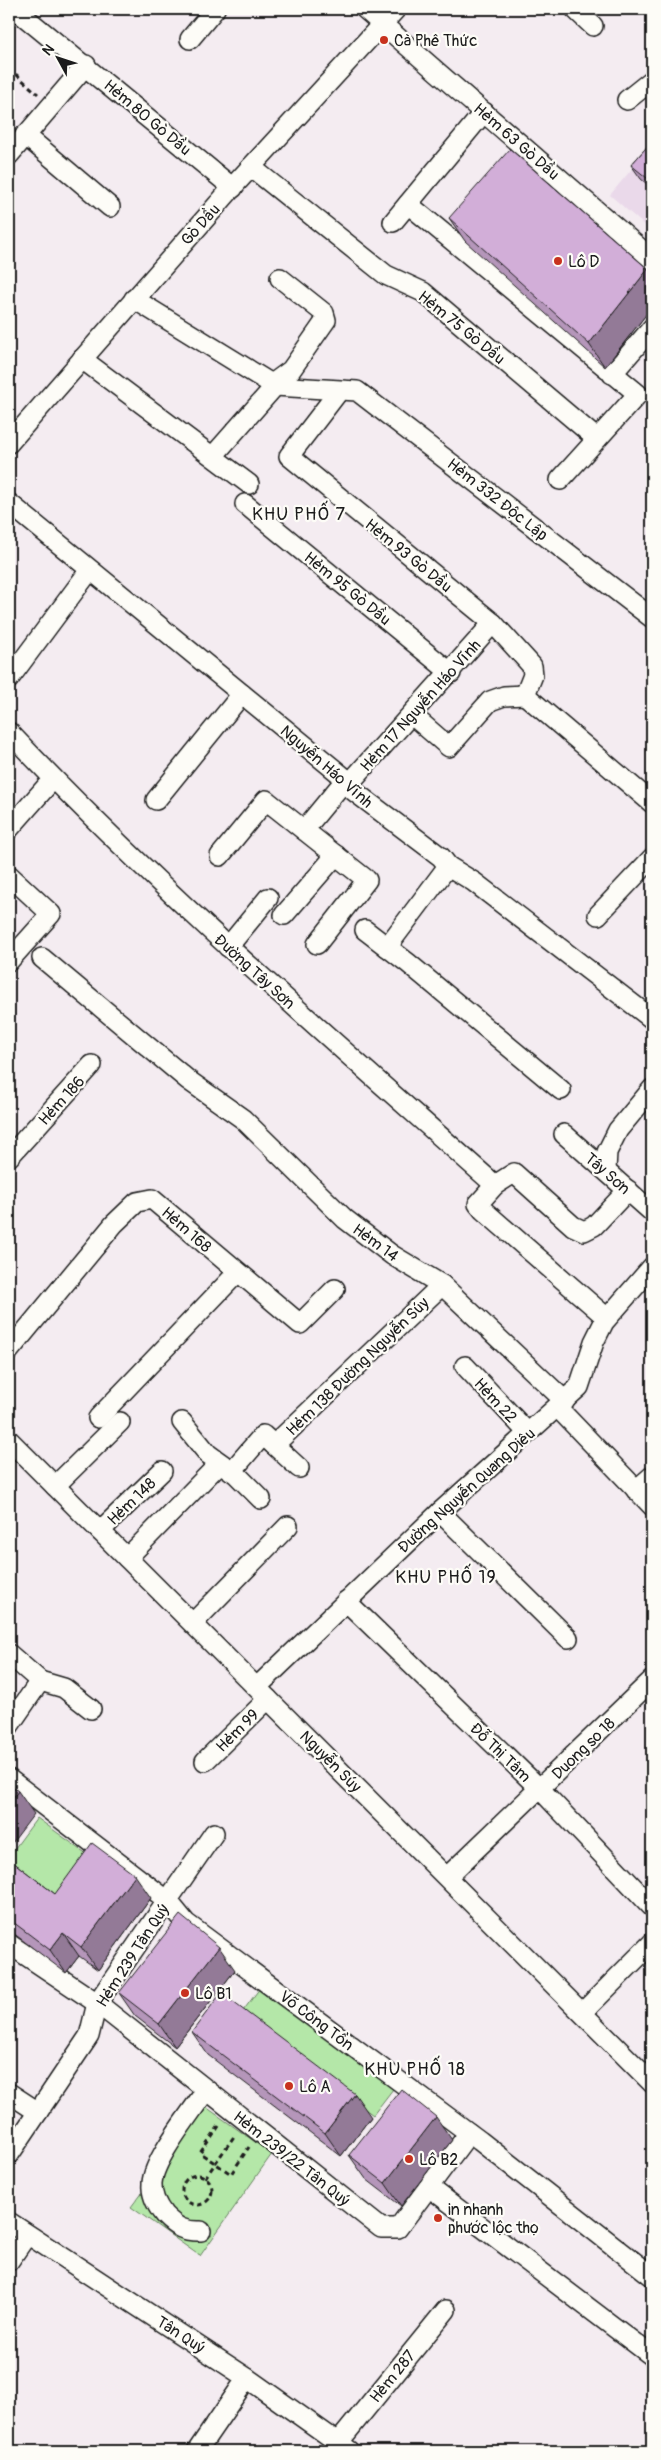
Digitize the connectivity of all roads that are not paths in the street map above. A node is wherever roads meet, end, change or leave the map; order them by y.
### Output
1 (15, 9) edge
2 (216, 9) edge
3 (365, 9) edge
4 (396, 9) edge
5 (576, 9) edge
6 (383, 23) junction
7 (593, 26) dead end
8 (190, 39) dead end
9 (86, 65) junction
10 (652, 80) edge
11 (627, 100) dead end
12 (484, 112) junction
13 (26, 135) junction
14 (9, 155) edge
15 (534, 156) junction
16 (251, 167) junction
17 (521, 170) edge
18 (232, 188) junction
19 (408, 204) junction
20 (110, 207) dead end
21 (393, 222) dead end
22 (471, 230) edge
23 (458, 246) junction
24 (652, 259) edge
25 (280, 278) dead end
26 (134, 299) junction
27 (652, 328) edge
28 (82, 359) junction
29 (612, 374) junction
30 (273, 385) junction
31 (339, 391) junction
32 (597, 439) junction
33 (9, 443) edge
34 (214, 455) junction
35 (560, 480) dead end
36 (249, 484) dead end
37 (9, 503) edge
38 (245, 504) dead end
39 (90, 570) junction
40 (652, 618) edge
41 (493, 623) junction
42 (451, 672) junction
43 (9, 680) edge
44 (242, 694) junction
45 (525, 695) junction
46 (412, 715) junction
47 (9, 732) edge
48 (53, 779) junction
49 (347, 783) junction
50 (156, 800) dead end
51 (652, 803) edge
52 (9, 829) edge
53 (304, 830) junction
54 (336, 855) junction
55 (220, 856) dead end
56 (652, 858) edge
57 (448, 866) junction
58 (9, 875) edge
59 (268, 898) dead end
60 (284, 915) dead end
61 (598, 915) dead end
62 (365, 930) dead end
63 (317, 944) dead end
64 (228, 947) junction
65 (387, 947) junction
66 (42, 958) dead end
67 (9, 960) edge
68 (652, 1019) edge
69 (92, 1065) dead end
70 (652, 1089) edge
71 (561, 1090) dead end
72 (564, 1134) dead end
73 (9, 1157) edge
74 (606, 1170) junction
75 (495, 1185) junction
76 (628, 1190) junction
77 (652, 1212) edge
78 (652, 1266) edge
79 (237, 1273) junction
80 (442, 1285) junction
81 (335, 1289) dead end
82 (607, 1318) junction
83 (9, 1351) edge
84 (465, 1366) dead end
85 (561, 1404) junction
86 (98, 1418) dead end
87 (120, 1422) dead end
88 (182, 1422) dead end
89 (528, 1433) junction
90 (9, 1440) edge
91 (274, 1445) junction
92 (226, 1467) junction
93 (299, 1468) dead end
94 (162, 1471) dead end
95 (652, 1476) edge
96 (55, 1486) junction
97 (636, 1490) junction
98 (261, 1499) dead end
99 (652, 1506) edge
100 (440, 1512) junction
101 (288, 1526) dead end
102 (100, 1531) junction
103 (127, 1558) junction
104 (346, 1601) junction
105 (193, 1622) junction
106 (568, 1638) dead end
107 (9, 1654) edge
108 (40, 1681) junction
109 (650, 1688) edge
110 (262, 1693) junction
111 (91, 1709) dead end
112 (9, 1726) edge
113 (205, 1761) dead end
114 (9, 1779) edge
115 (540, 1789) junction
116 (214, 1833) dead end
117 (447, 1877) junction
118 (168, 1901) junction
119 (652, 1907) edge
120 (652, 1943) edge
121 (9, 1944) edge
122 (97, 2003) junction
123 (583, 2012) junction
124 (652, 2083) edge
125 (206, 2090) junction
126 (9, 2093) edge
127 (38, 2112) junction
128 (469, 2133) junction
129 (9, 2155) edge
130 (428, 2187) junction
131 (9, 2222) edge
132 (201, 2231) dead end
133 (28, 2234) junction
134 (9, 2261) edge
135 (652, 2276) edge
136 (446, 2310) dead end
137 (652, 2356) edge
138 (247, 2378) junction
139 (344, 2447) edge
140 (197, 2451) edge

1 - 9 street, Hẻm 80 Gò Dầu
2 - 8 street
3 - 6 street, Hẻm 63 Gò Dầu
4 - 6 street, Gò Dầu
5 - 7 street
6 - 12 street, Hẻm 63 Gò Dầu
6 - 16 street, Gò Dầu
9 - 13 street
9 - 18 street, Hẻm 80 Gò Dầu
10 - 11 street
12 - 15 street, Hẻm 63 Gò Dầu
12 - 19 street
13 - 14 street
13 - 20 street
15 - 17 street
15 - 24 street, Hẻm 63 Gò Dầu
16 - 18 street, Gò Dầu
16 - 32 street, Hẻm 75 Gò Dầu
18 - 26 street, Gò Dầu
19 - 21 street
19 - 23 street
22 - 23 street
23 - 29 street
25 - 30 street
26 - 28 street, Gò Dầu
26 - 30 street
27 - 29 street
28 - 33 street, Gò Dầu
28 - 34 street
29 - 32 street
30 - 31 street
30 - 34 street
31 - 40 street, Hẻm 332 Độc Lập
31 - 41 street, Hẻm 93 Gò Dầu
32 - 35 street
34 - 36 street
37 - 39 street, Nguyễn Háo Vĩnh
38 - 42 street, Hẻm 95 Gò Dầu
39 - 43 street
39 - 44 street, Nguyễn Háo Vĩnh
41 - 42 street, Hẻm 17 Nguyễn Háo Vĩnh
41 - 45 street
42 - 46 street, Hẻm 17 Nguyễn Háo Vĩnh
44 - 49 street, Nguyễn Háo Vĩnh
44 - 50 street
45 - 46 street
45 - 51 street
46 - 49 street, Hẻm 17 Nguyễn Háo Vĩnh
47 - 48 street, Đường Tây Sơn
48 - 52 street
48 - 64 street, Đường Tây Sơn
49 - 53 street, Hẻm 17 Nguyễn Háo Vĩnh
49 - 57 street, Nguyễn Háo Vĩnh
53 - 54 street
53 - 55 street
54 - 60 street
54 - 63 street
56 - 61 street
57 - 65 street
57 - 68 street, Nguyễn Háo Vĩnh
58 - 67 street
59 - 64 street
62 - 65 street
64 - 75 street, Đường Tây Sơn
65 - 71 street
66 - 80 street, Hẻm 14
69 - 73 street, Hẻm 186
70 - 74 street
72 - 74 street, Tây Sơn
74 - 76 street, Tây Sơn
75 - 76 street
75 - 82 street
76 - 77 street, Tây Sơn
78 - 82 street, Đường Nguyễn Quang Diêu
79 - 81 street, Hẻm 168
79 - 83 street, Hẻm 168
79 - 86 street
80 - 85 street, Hẻm 14
80 - 91 street, Hẻm 138 Đường Nguyễn Súy
82 - 85 street, Đường Nguyễn Quang Diêu
84 - 89 street, Hẻm 22
85 - 89 street, Đường Nguyễn Quang Diêu
85 - 97 street, Hẻm 14
87 - 96 street
88 - 92 street
89 - 100 street, Đường Nguyễn Quang Diêu
90 - 96 street, Nguyễn Súy
91 - 92 street, Hẻm 138 Đường Nguyễn Súy
91 - 93 street
92 - 98 street
92 - 103 street, Hẻm 138 Đường Nguyễn Súy
94 - 102 street, Hẻm 148
95 - 97 street
96 - 102 street, Nguyễn Súy
97 - 99 street, Hẻm 14
100 - 104 street, Đường Nguyễn Quang Diêu
100 - 106 street
101 - 105 street
102 - 103 street, Nguyễn Súy
103 - 105 street, Nguyễn Súy
104 - 110 street, Đường Nguyễn Quang Diêu
104 - 115 street, Đỗ Thị Tâm
105 - 110 street, Nguyễn Súy
107 - 108 street
108 - 111 street
108 - 112 street
109 - 115 street, Duong so 18
110 - 113 street, Hẻm 99
110 - 117 street, Nguyễn Súy
114 - 118 street, Võ Công Tồn
115 - 117 street, Duong so 18
115 - 119 street, Đỗ Thị Tâm
116 - 118 street, Hẻm 239 Tân Quý
117 - 123 street, Nguyễn Súy
118 - 122 street, Hẻm 239 Tân Quý
118 - 128 street, Võ Công Tồn
120 - 123 street
121 - 122 street, Hẻm 239/22 Tân Quý
122 - 125 street, Hẻm 239/22 Tân Quý
122 - 127 street, Hẻm 239 Tân Quý
123 - 124 street, Nguyễn Súy
125 - 130 street, Hẻm 239/22 Tân Quý
125 - 132 street
126 - 127 street
127 - 129 street, Hẻm 239 Tân Quý
128 - 130 street, Hẻm 239/22 Tân Quý
128 - 135 street, Võ Công Tồn
130 - 137 street
131 - 133 street, Tân Quý
133 - 134 street
133 - 138 street, Tân Quý
136 - 139 street, Hèm 287
138 - 139 street, Tân Quý
138 - 140 street

